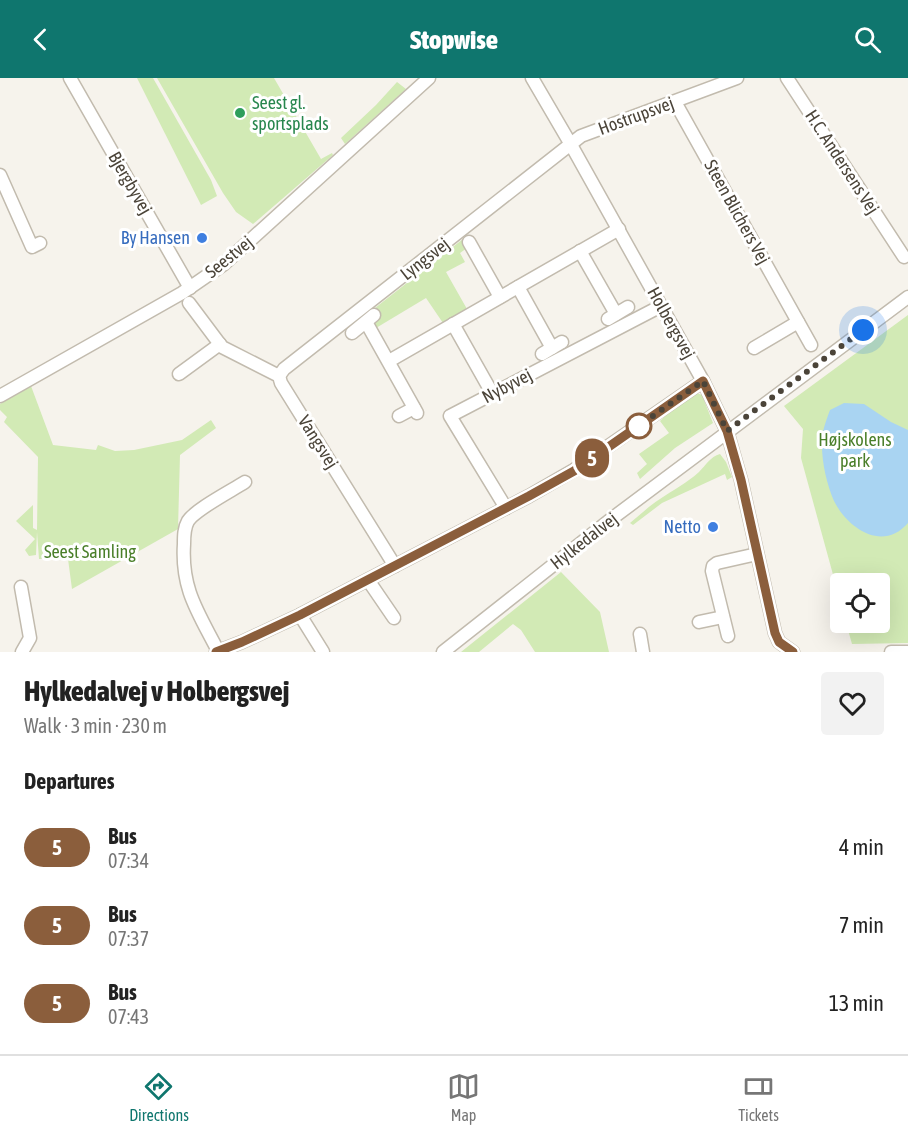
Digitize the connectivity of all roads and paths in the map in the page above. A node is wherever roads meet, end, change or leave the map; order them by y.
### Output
1 (70, 78) edge
2 (429, 78) edge
3 (532, 78) edge
4 (787, 78) edge
5 (730, 79) edge
6 (675, 102) junction
7 (570, 142) junction
8 (0, 175) edge
9 (619, 230) junction
10 (40, 243) dead end
11 (469, 250) dead end
12 (580, 251) junction
13 (904, 256) dead end
14 (518, 287) junction
15 (190, 288) junction
16 (500, 297) junction
17 (908, 297) edge
18 (189, 303) dead end
19 (661, 306) junction
20 (628, 307) dead end
21 (798, 322) junction
22 (453, 324) junction
23 (352, 333) dead end
24 (220, 344) junction
25 (811, 345) dead end
26 (552, 348) dead end
27 (754, 348) dead end
28 (388, 361) junction
29 (179, 374) dead end
30 (279, 375) junction
31 (703, 381) junction
32 (492, 393) junction
33 (0, 396) edge
34 (399, 416) dead end
35 (727, 431) junction
36 (245, 482) dead end
37 (506, 508) junction
38 (757, 554) junction
39 (395, 566) junction
40 (368, 580) junction
41 (21, 587) dead end
42 (300, 615) junction
43 (723, 617) junction
44 (394, 618) dead end
45 (699, 622) dead end
46 (639, 634) dead end
47 (728, 636) dead end
48 (789, 651) edge
49 (22, 652) edge
50 (217, 652) edge
51 (323, 652) edge
52 (442, 652) edge
53 (643, 652) edge
54 (891, 652) edge
55 (897, 652) edge
56 (908, 652) edge

1 - 15 street, Bjergbyvej
2 - 15 street, Seestvej
3 - 7 street, Holbergsvej
4 - 13 street, H.C. Andersens Vej
5 - 6 street, Hostrupsvej
6 - 7 street, Hostrupsvej
6 - 21 street, Steen Blichers Vej
7 - 9 street, Holbergsvej
7 - 30 street, Lyngsvej
8 - 10 street
9 - 12 street
9 - 19 street, Holbergsvej
11 - 16 street
12 - 14 street
12 - 20 street
14 - 16 street
14 - 26 street
15 - 33 street, Seestvej
16 - 22 street
17 - 35 street, Hylkedalvej
18 - 24 street
19 - 31 street, Holbergsvej
19 - 32 street, Nybyvej
21 - 25 street, Steen Blichers Vej
21 - 27 street
22 - 28 street
22 - 32 street
23 - 28 street
24 - 29 street
24 - 30 street
28 - 34 street
30 - 39 street, Vangsvej
31 - 35 street, Holbergsvej
31 - 37 street
32 - 37 street, Nybyvej
35 - 38 street, Holbergsvej
35 - 52 street, Hylkedalvej
36 - 50 street
37 - 39 street
38 - 43 street
38 - 48 street, Holbergsvej
39 - 40 street
40 - 42 street
40 - 44 street
41 - 49 street
42 - 50 street
42 - 51 street
43 - 45 street
43 - 47 street
46 - 53 street
54 - 55 street
55 - 56 street

